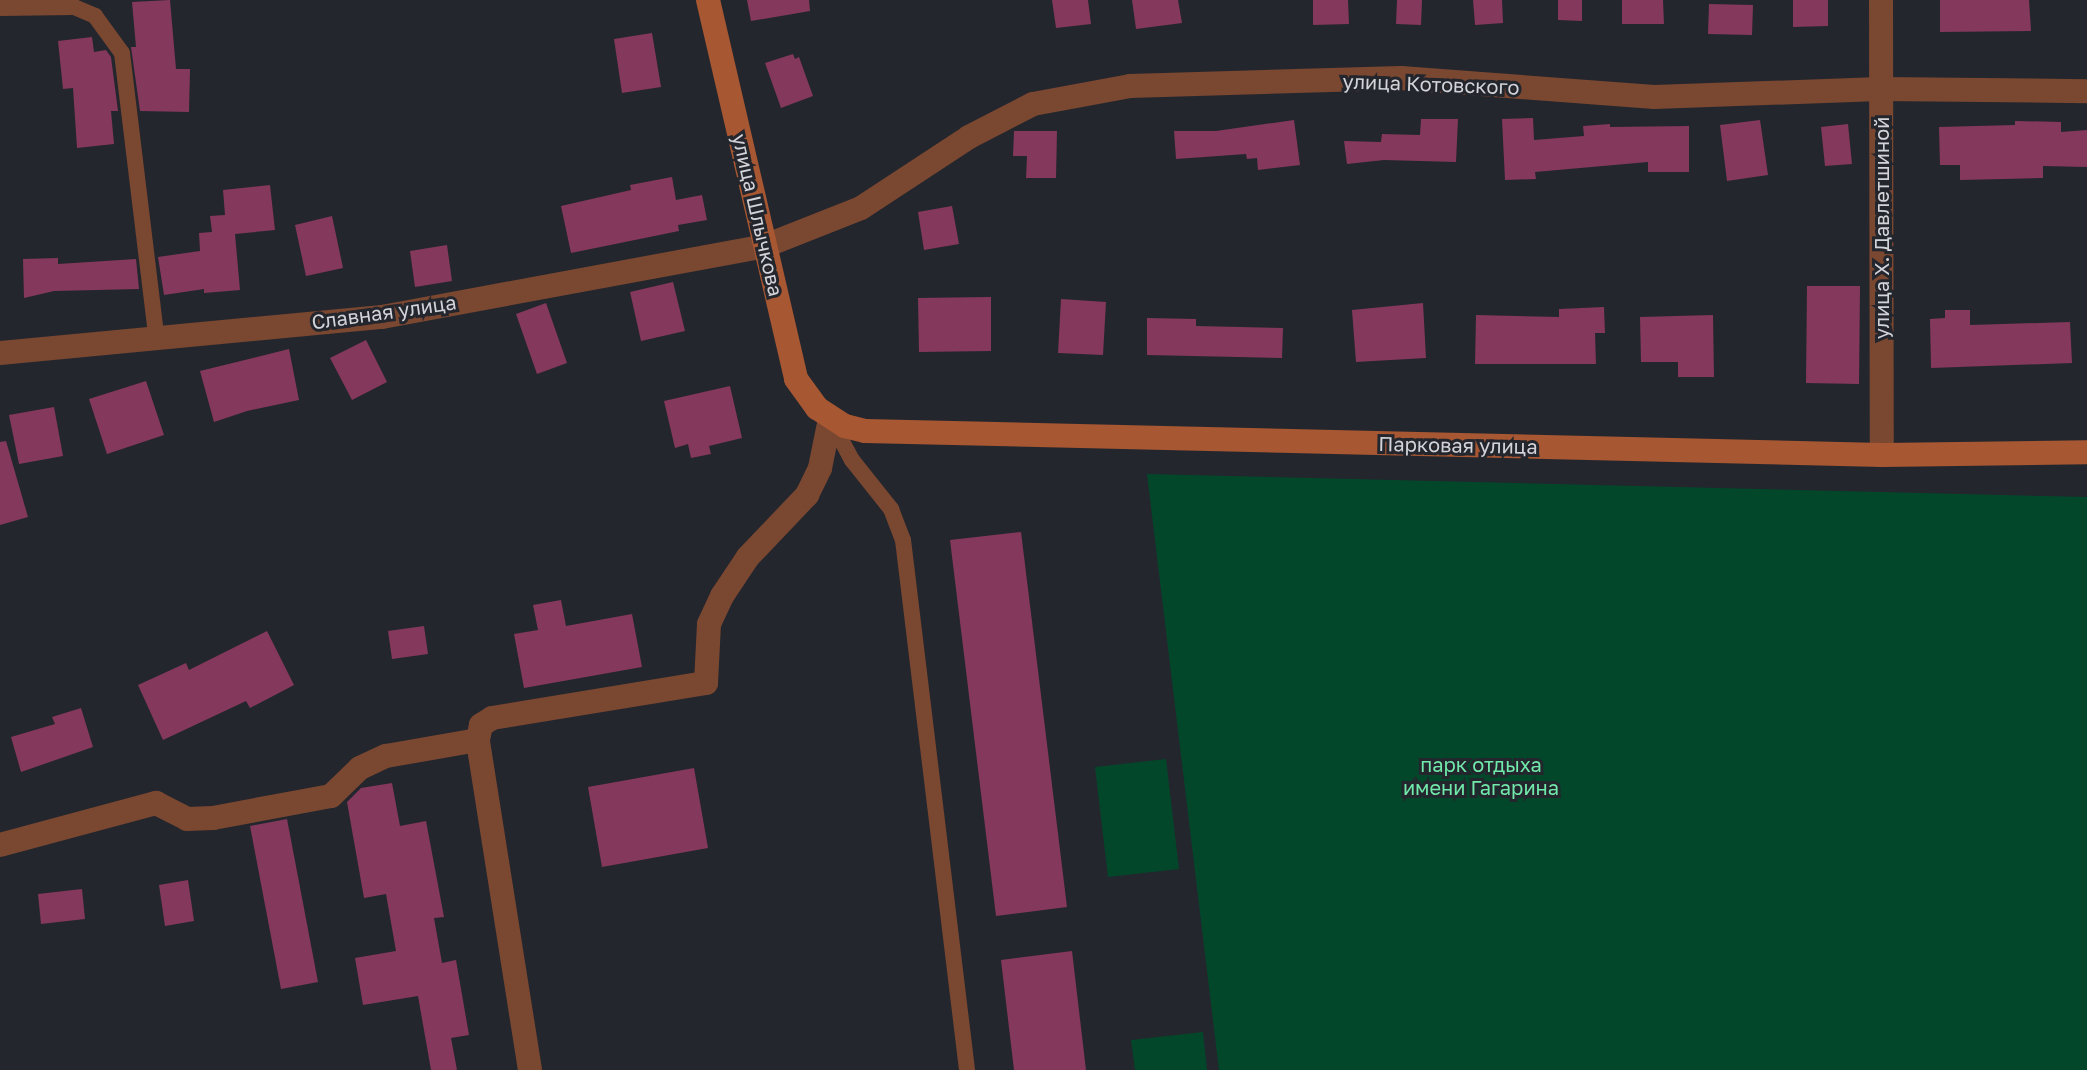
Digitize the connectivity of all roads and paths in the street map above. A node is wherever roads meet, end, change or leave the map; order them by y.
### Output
1 (708, 0) edge
2 (1881, 0) edge
3 (0, 8) edge
4 (1880, 89) junction
5 (2087, 91) edge
6 (765, 246) junction
7 (156, 336) junction
8 (0, 353) edge
9 (830, 419) junction
10 (2087, 452) edge
11 (1882, 455) junction
12 (478, 740) junction
13 (0, 845) edge
14 (530, 1070) edge
15 (967, 1070) edge

1 - 6 street, улица Шлычкова
2 - 4 street, улица Х. Давлетшиной
3 - 7 lane
4 - 5 street, улица Котовского
4 - 6 street, улица Котовского
4 - 11 street, улица Х. Давлетшиной
6 - 7 street, Славная улица
6 - 9 street, улица Шлычкова
7 - 8 street, Славная улица
9 - 11 street, Парковая улица
9 - 12 street
9 - 15 lane
10 - 11 street, Парковая улица
12 - 13 street
12 - 14 street

